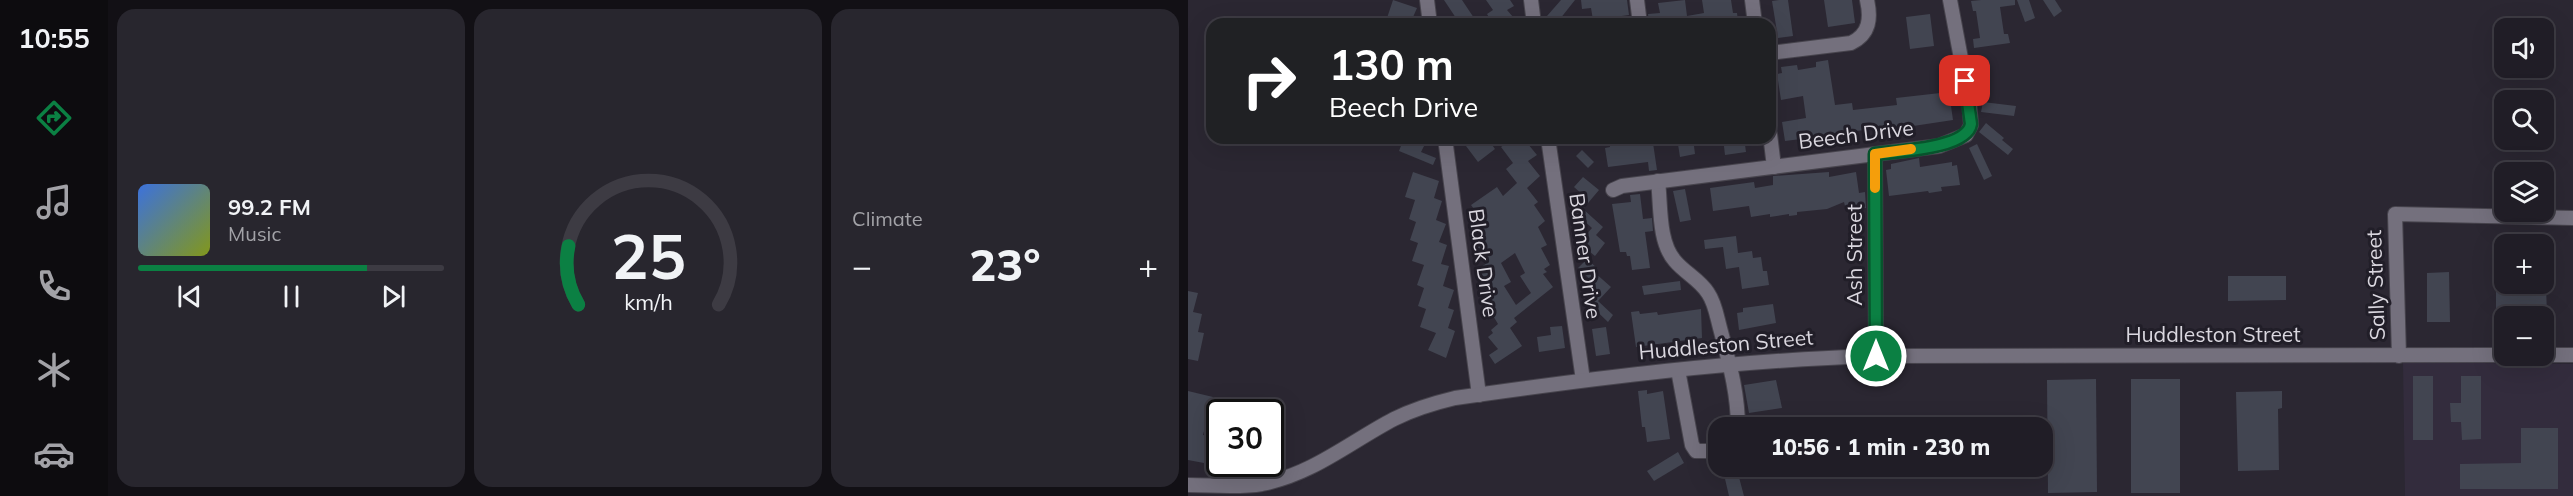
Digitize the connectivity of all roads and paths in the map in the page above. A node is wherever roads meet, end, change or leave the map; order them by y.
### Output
1 (1427, 0) edge
2 (1531, 0) edge
3 (1637, 0) edge
4 (1752, 0) edge
5 (1867, 0) edge
6 (1950, 0) edge
7 (1429, 18) edge
8 (1533, 18) edge
9 (1639, 18) edge
10 (1754, 18) edge
11 (1776, 52) edge
12 (1446, 144) edge
13 (1549, 144) edge
14 (1771, 144) edge
15 (1875, 154) junction
16 (1774, 167) junction
17 (1658, 181) junction
18 (1613, 190) dead end
19 (2573, 218) edge
20 (2573, 344) edge
21 (2494, 355) edge
22 (2554, 355) edge
23 (2573, 355) edge
24 (1876, 356) junction
25 (2399, 356) junction
26 (1730, 365) junction
27 (1678, 370) junction
28 (1583, 380) junction
29 (1479, 394) junction
30 (1738, 417) edge
31 (1708, 451) edge
32 (1188, 485) edge

1 - 7 street
2 - 8 street
3 - 9 street
4 - 10 street
5 - 11 street
6 - 15 street, Beech Drive
12 - 29 street, Black Drive
13 - 28 street, Banner Drive
14 - 16 street
15 - 16 street, Beech Drive
15 - 24 street, Ash Street
16 - 17 street, Beech Drive
17 - 18 street, Beech Drive
17 - 26 street
19 - 25 street, Sally Street
20 - 23 street
21 - 25 street, Huddleston Street
22 - 23 street
24 - 25 street, Huddleston Street
24 - 26 street, Huddleston Street
26 - 27 street, Huddleston Street
26 - 30 street
27 - 28 street, Huddleston Street
27 - 31 street
28 - 29 street, Huddleston Street
29 - 32 street, Huddleston Street

